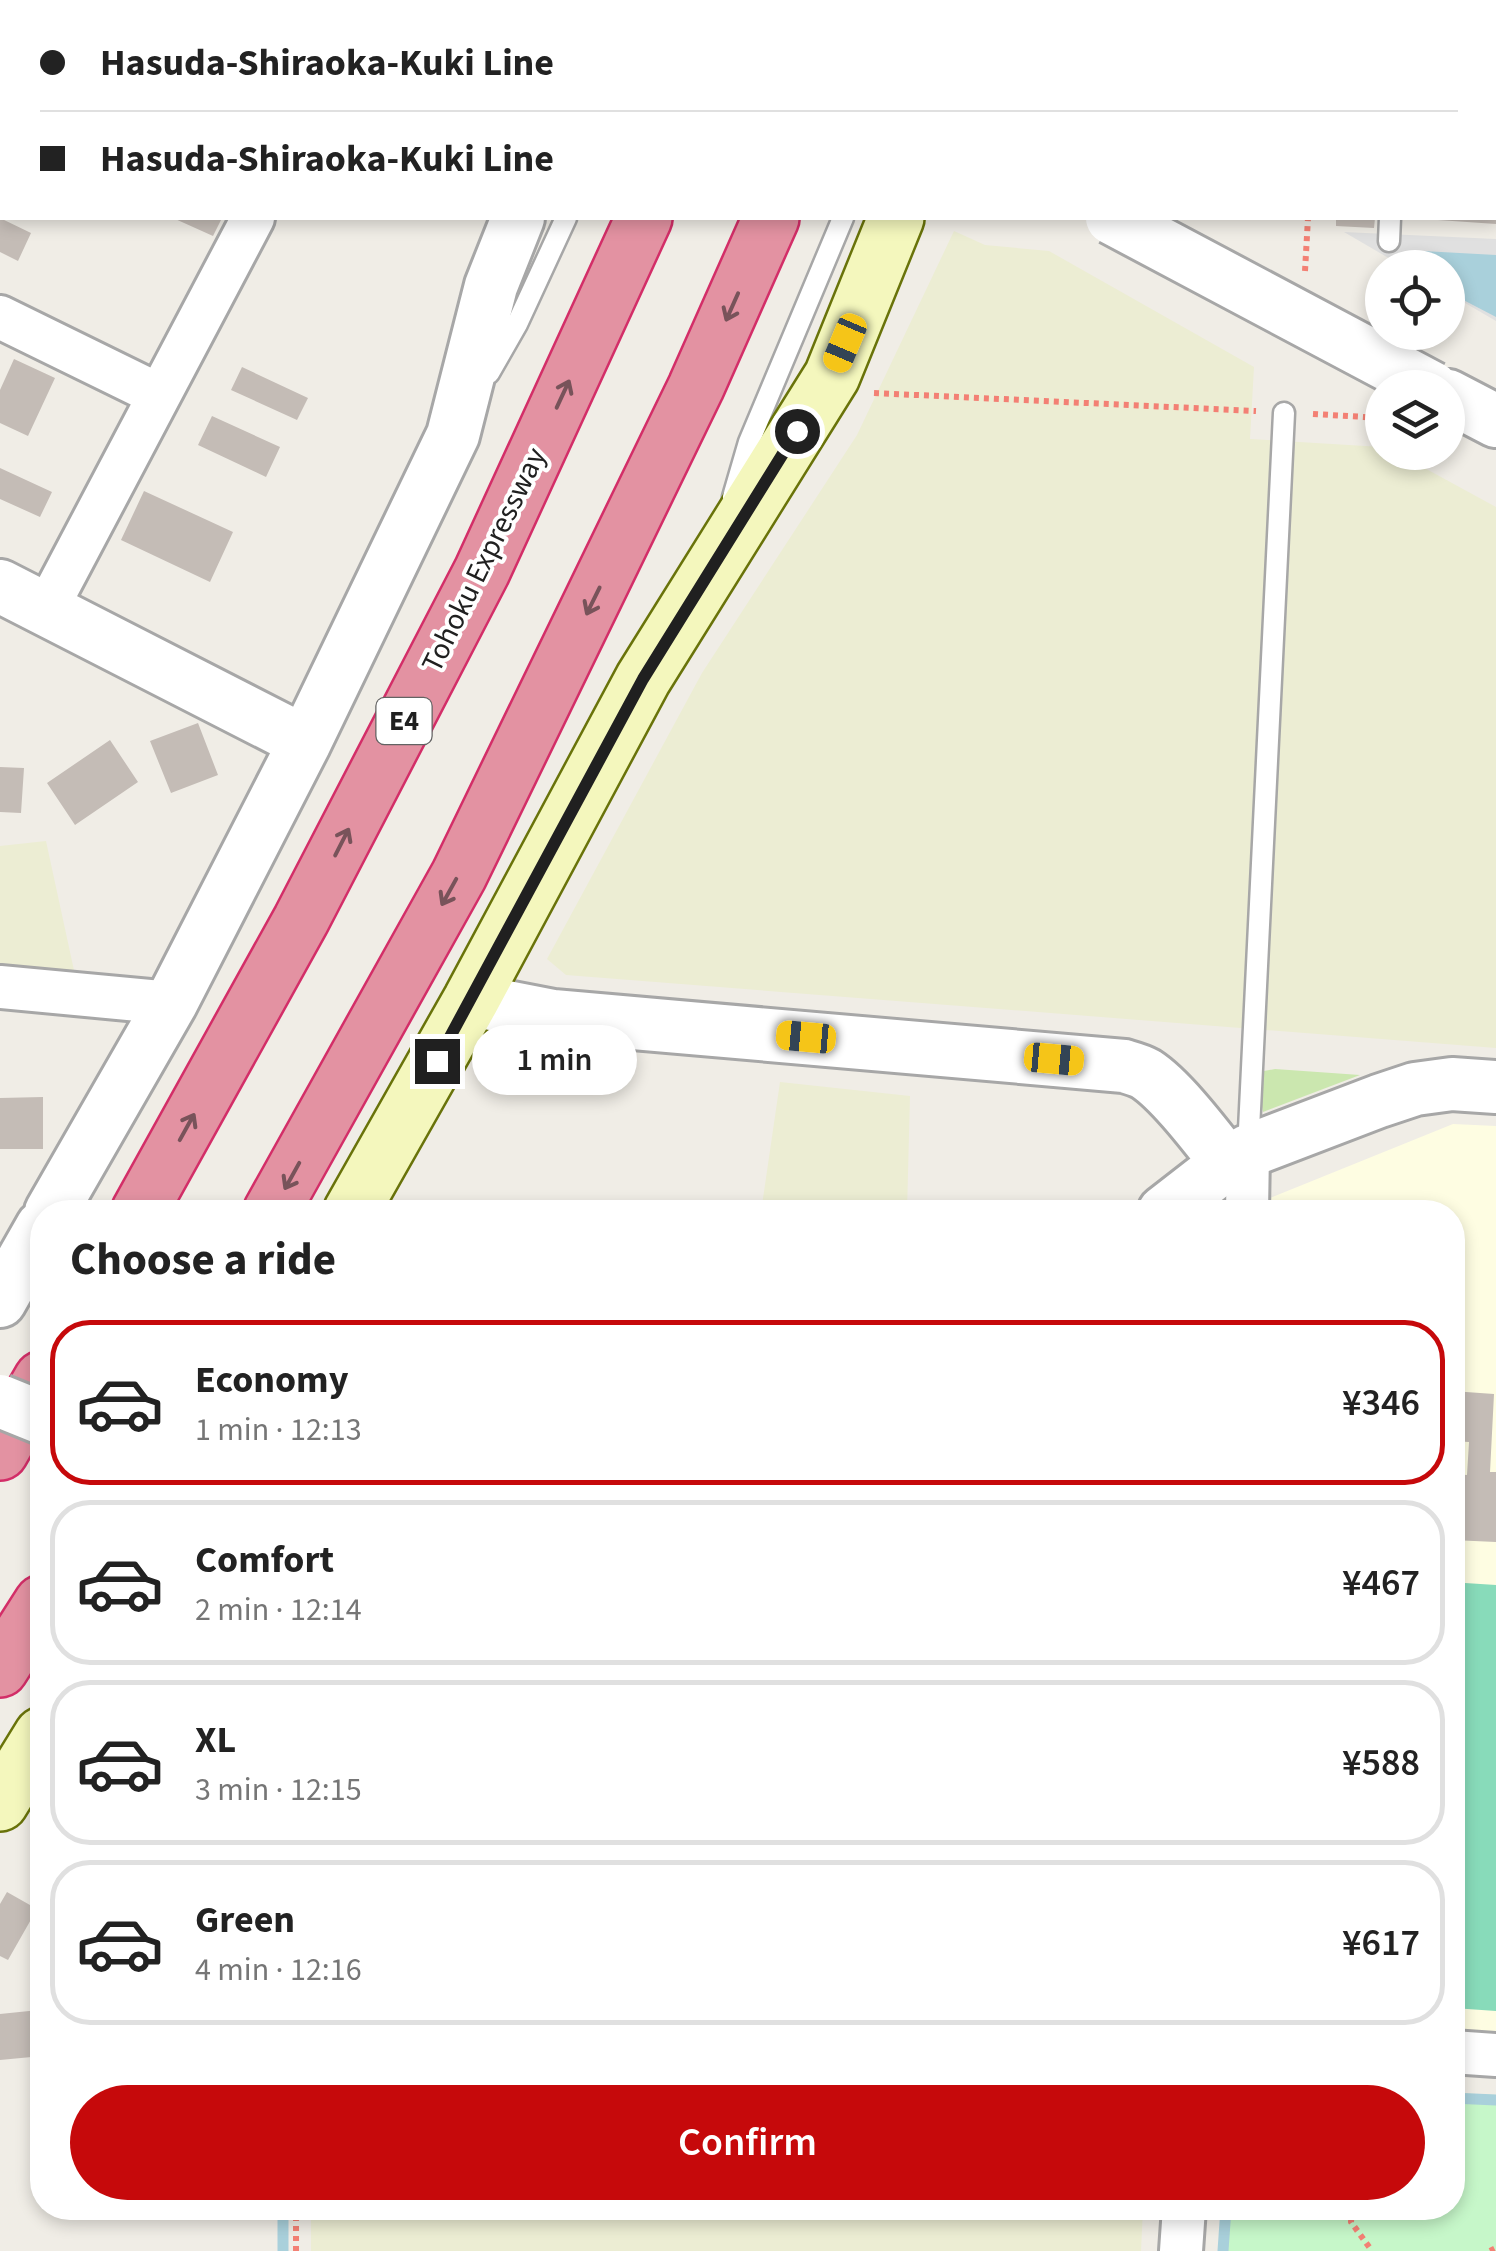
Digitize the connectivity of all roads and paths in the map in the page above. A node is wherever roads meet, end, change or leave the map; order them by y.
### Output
1 (251, 220) edge
2 (517, 220) edge
3 (565, 220) edge
4 (643, 220) edge
5 (770, 220) edge
6 (842, 220) edge
7 (895, 220) edge
8 (1116, 220) edge
9 (1390, 220) edge
10 (1389, 241) dead end
11 (0, 318) edge
12 (1398, 370) edge
13 (832, 376) junction
14 (159, 395) junction
15 (1465, 405) edge
16 (1284, 413) junction
17 (1365, 417) edge
18 (1496, 421) edge
19 (452, 435) junction
20 (714, 561) junction
21 (0, 586) edge
22 (46, 610) junction
23 (304, 742) junction
24 (0, 987) edge
25 (471, 1000) junction
26 (170, 1003) junction
27 (1496, 1087) edge
28 (1237, 1157) junction
29 (57, 1200) edge
30 (146, 1200) edge
31 (279, 1200) edge
32 (359, 1200) edge
33 (1180, 1200) edge
34 (1245, 1200) edge
35 (30, 1247) edge
36 (0, 1301) edge
37 (30, 1400) edge
38 (0, 1402) edge
39 (30, 1413) edge
40 (0, 1452) edge
41 (30, 1622) edge
42 (0, 1669) edge
43 (30, 1754) edge
44 (0, 1803) edge
45 (1465, 2053) edge
46 (1496, 2055) edge
47 (296, 2220) edge
48 (1183, 2220) edge
49 (1350, 2220) edge
50 (296, 2251) edge
51 (1182, 2251) edge
52 (1372, 2251) edge

1 - 14 street
2 - 19 street
3 - 19 lane
30 -> 4 highway, Tohoku Expressway / E4
5 -> 31 highway
6 - 20 lane
7 - 13 main road
8 - 12 street, bridge
9 - 10 lane
11 - 14 street
13 - 16 path
13 - 20 main road
14 - 22 street
15 - 18 street
16 - 17 path
16 - 28 lane
19 - 23 street
20 - 25 main road
21 - 22 street
22 - 23 street
23 - 26 street
24 - 26 street
25 - 28 street
25 - 32 main road
26 - 29 street
27 - 28 street
28 - 33 street
28 - 34 street
35 - 36 street
37 - 40 highway
38 - 39 street, bridge
41 - 42 highway
43 - 44 main road
45 - 46 street
47 - 50 path
48 - 51 street
49 - 52 path

